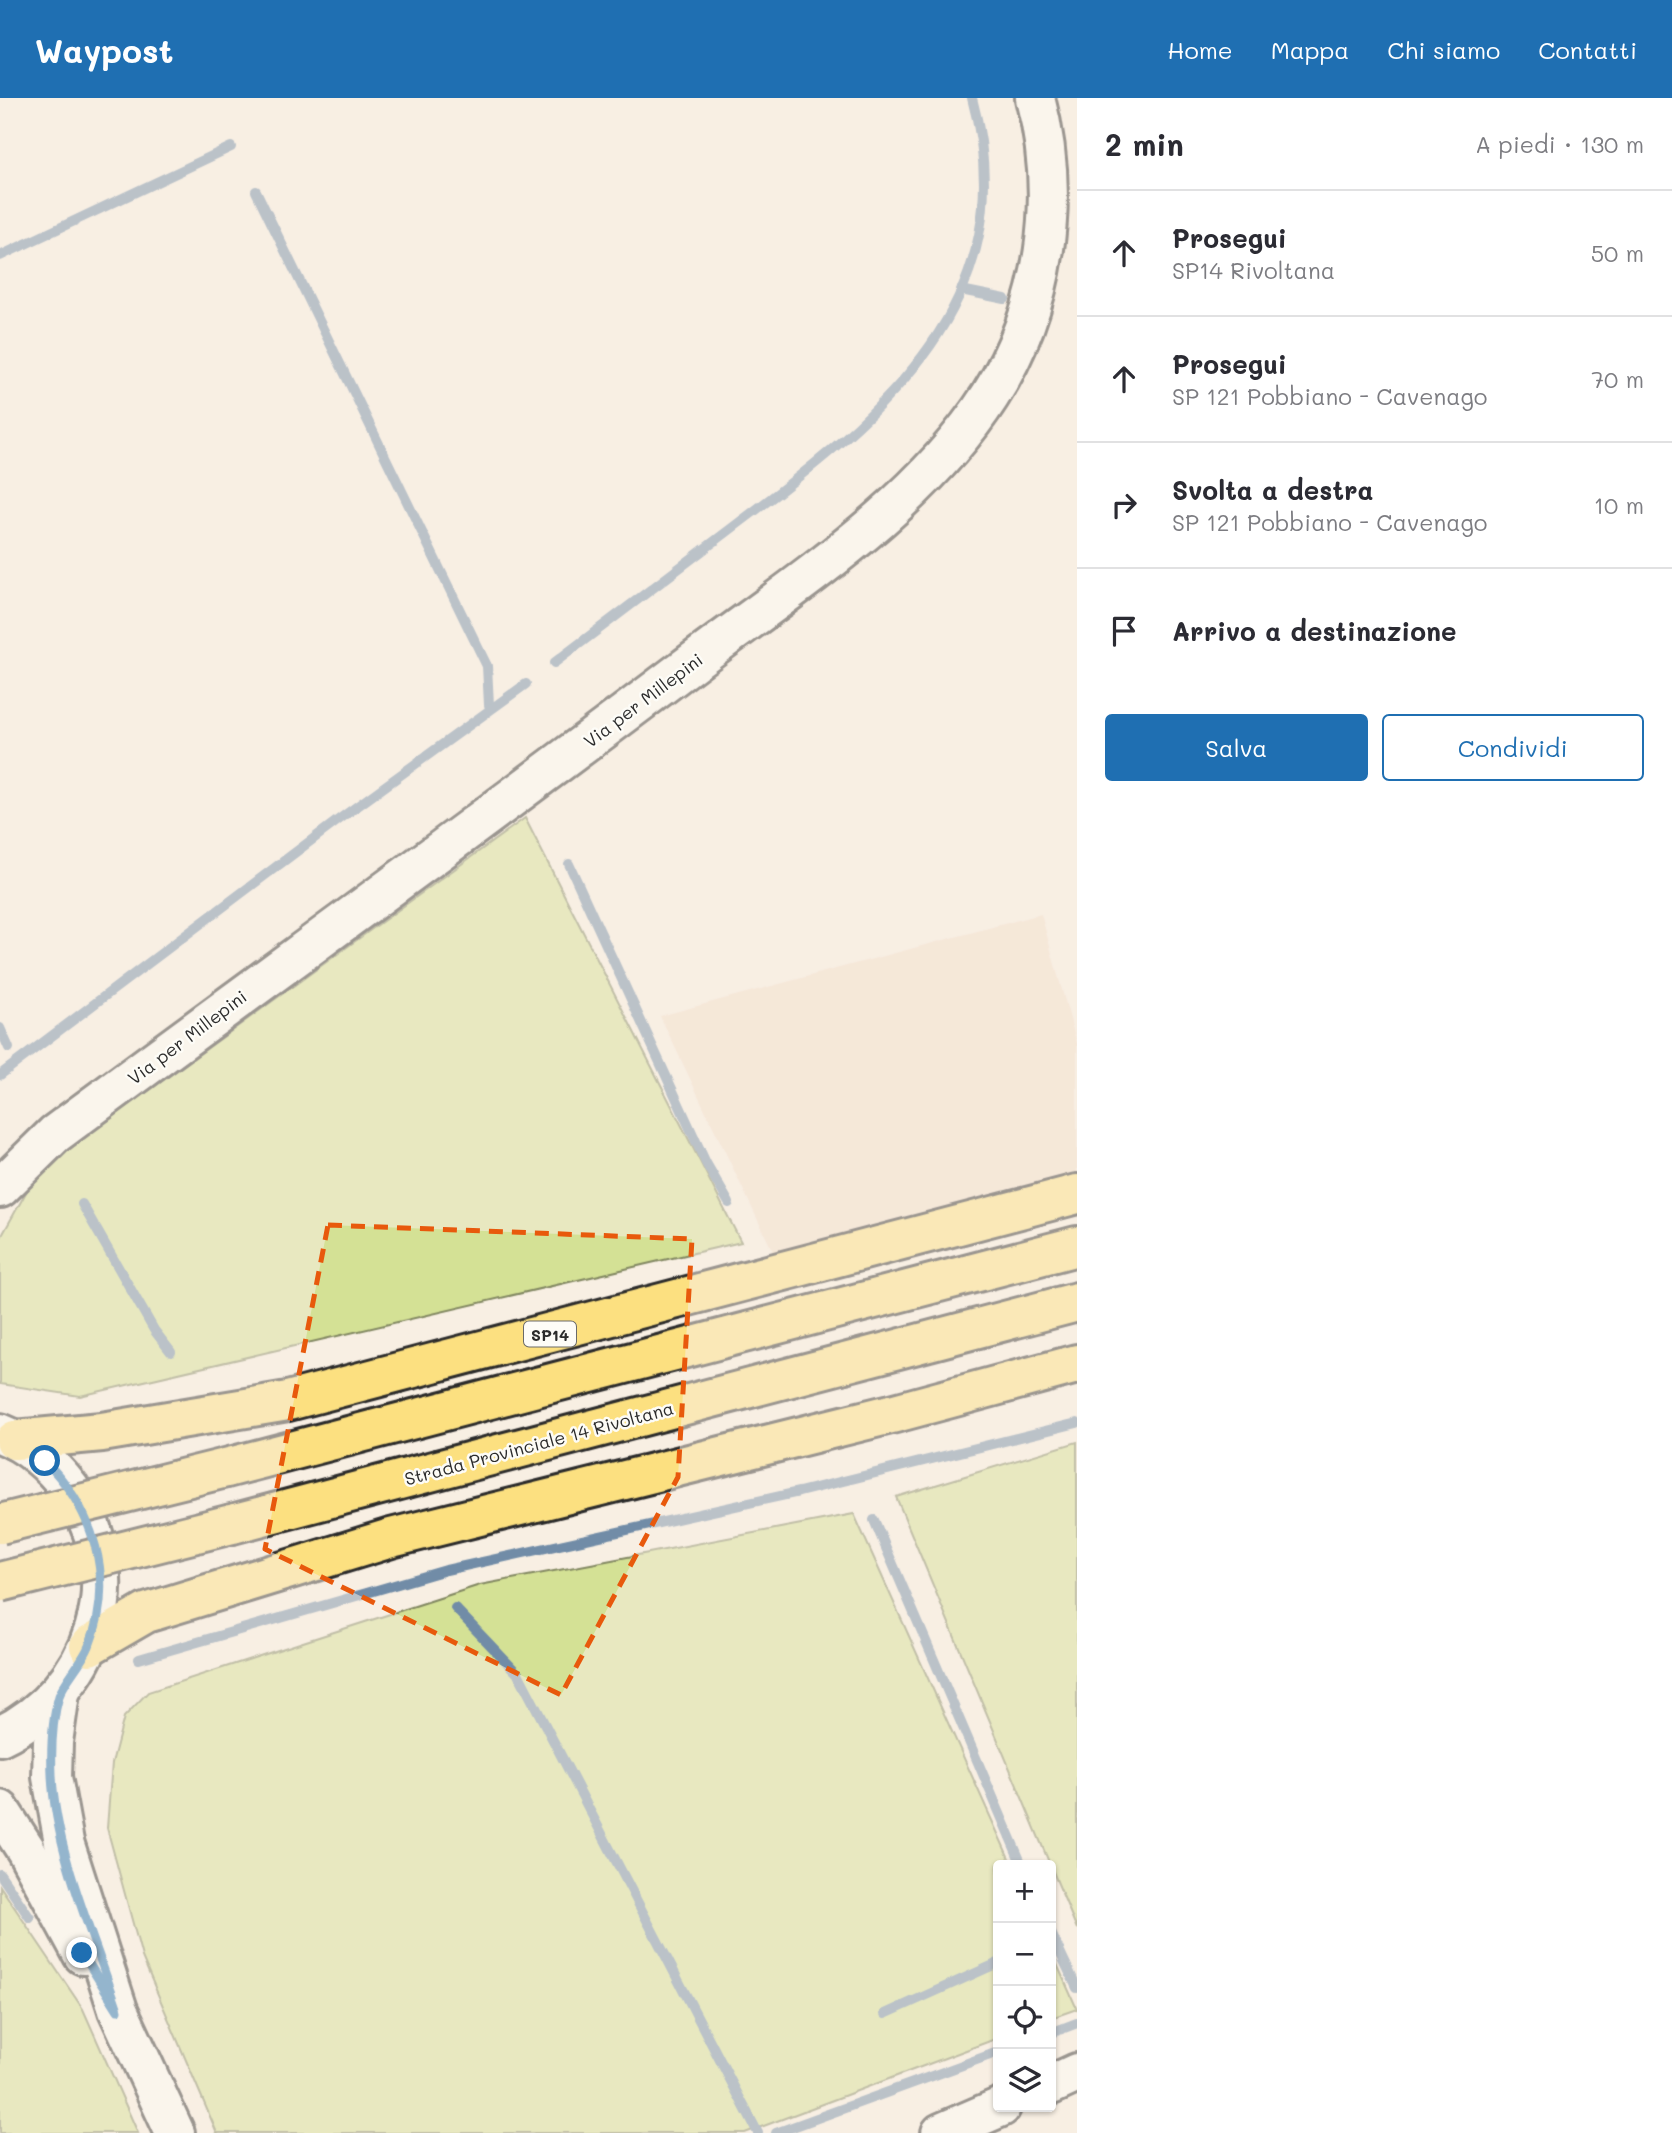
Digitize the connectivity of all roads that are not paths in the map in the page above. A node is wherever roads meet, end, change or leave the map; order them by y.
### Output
1 (1035, 98) edge
2 (12, 1176) edge
3 (1077, 1194) edge
4 (0, 1208) edge
5 (1077, 1246) edge
6 (1077, 1302) edge
7 (1077, 1364) edge
8 (5, 1435) edge
9 (0, 1524) edge
10 (0, 1581) edge
11 (89, 1646) junction
12 (60, 1693) junction
13 (0, 1736) edge
14 (0, 1810) edge
15 (118, 2010) junction
16 (1077, 2073) edge
17 (1056, 2083) edge
18 (993, 2111) edge
19 (175, 2133) edge
20 (941, 2133) edge

1 - 2 street, Via per Millepini
2 - 4 street, Via per Millepini
3 - 8 highway, SP14
5 - 9 highway, bridge
6 - 10 highway, Strada Provinciale 14 Rivoltana, bridge
7 - 11 highway
8 - 11 street
11 - 12 street
12 - 13 street
12 - 15 street
14 - 15 street
15 - 19 street
16 - 17 street
18 - 20 street

